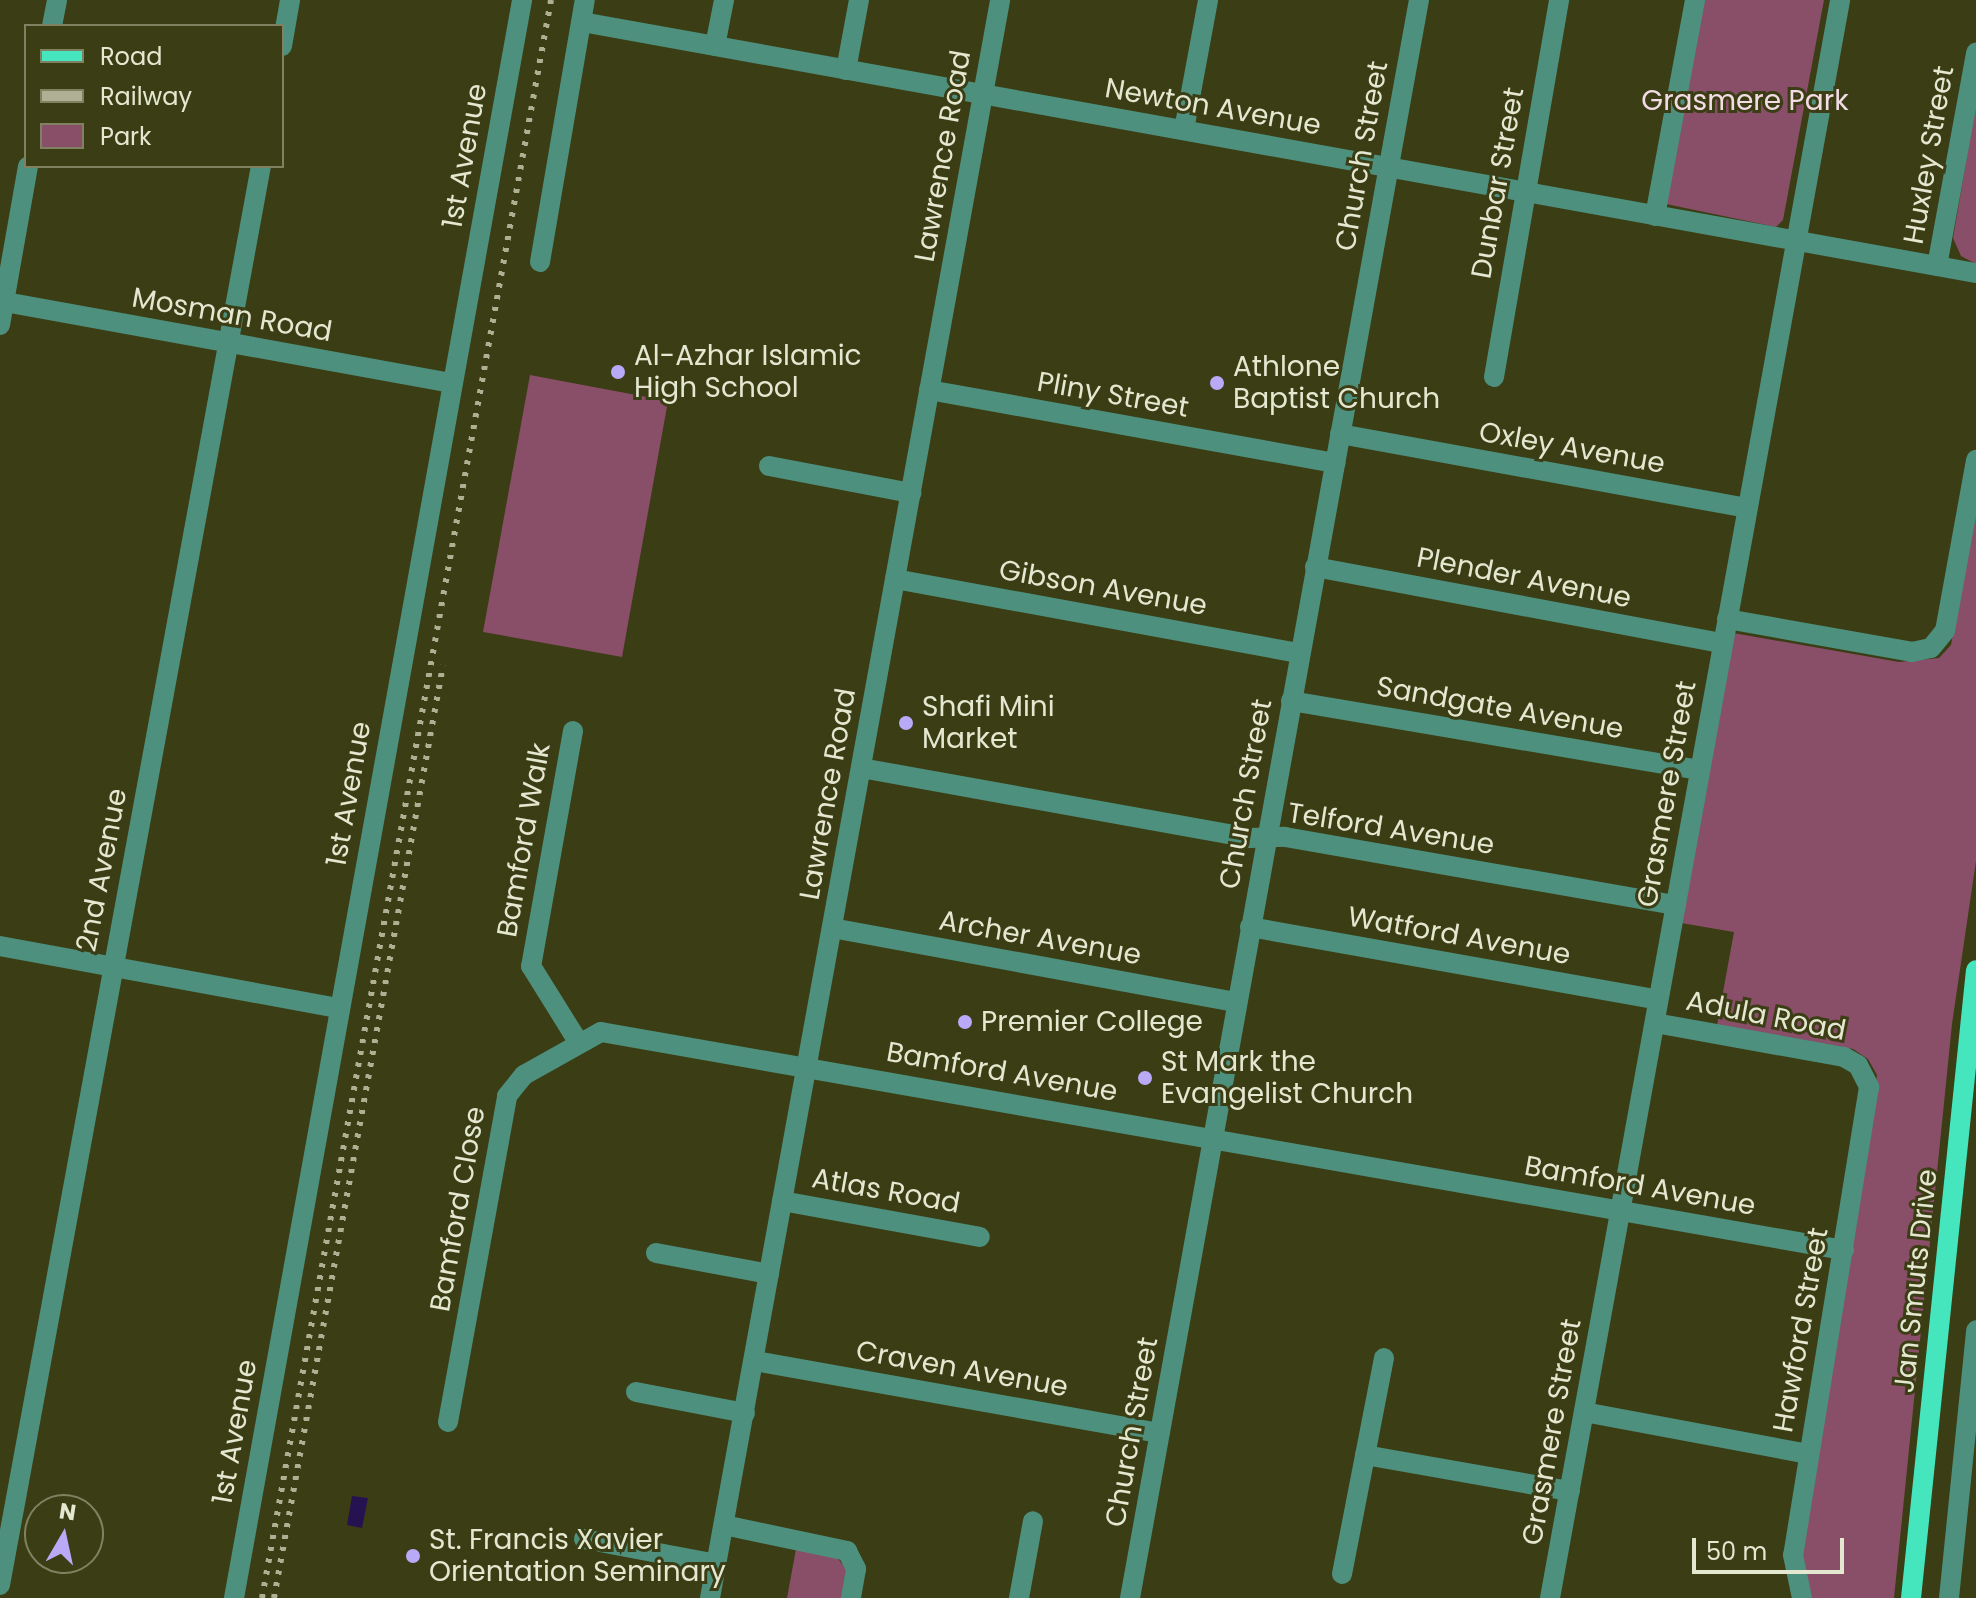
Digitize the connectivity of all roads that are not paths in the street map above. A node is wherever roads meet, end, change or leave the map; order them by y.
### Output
1 (57, 0) edge
2 (290, 0) edge
3 (522, 0) edge
4 (585, 0) edge
5 (724, 0) edge
6 (859, 0) edge
7 (1000, 0) edge
8 (1208, 0) edge
9 (1419, 0) edge
10 (1559, 0) edge
11 (1695, 0) edge
12 (1840, 0) edge
13 (582, 22) junction
14 (52, 24) edge
15 (284, 34) edge
16 (715, 46) junction
17 (1976, 53) edge
18 (846, 70) junction
19 (983, 94) junction
20 (1184, 130) junction
21 (1389, 167) junction
22 (28, 168) edge
23 (261, 168) edge
24 (1525, 192) junction
25 (1655, 216) junction
26 (1795, 241) junction
27 (540, 262) dead end
28 (1937, 266) junction
29 (1976, 273) edge
30 (2, 301) edge
31 (0, 325) edge
32 (231, 343) junction
33 (1494, 377) dead end
34 (453, 383) junction
35 (929, 390) junction
36 (1340, 434) junction
37 (1976, 460) edge
38 (1335, 463) junction
39 (769, 466) dead end
40 (911, 493) junction
41 (1747, 508) junction
42 (1315, 567) junction
43 (895, 579) junction
44 (1727, 619) junction
45 (1723, 643) junction
46 (1300, 653) junction
47 (1291, 701) junction
48 (573, 731) dead end
49 (861, 768) junction
50 (1700, 770) junction
51 (1266, 838) junction
52 (1676, 905) junction
53 (1250, 927) junction
54 (832, 928) junction
55 (0, 946) edge
56 (112, 967) junction
57 (1976, 970) edge
58 (1658, 1000) junction
59 (1237, 1002) junction
60 (338, 1008) junction
61 (1655, 1023) junction
62 (577, 1040) junction
63 (806, 1066) junction
64 (1863, 1071) joint
65 (1213, 1139) junction
66 (782, 1201) junction
67 (1621, 1210) junction
68 (980, 1237) dead end
69 (1844, 1250) junction
70 (656, 1253) dead end
71 (769, 1274) junction
72 (1976, 1330) edge
73 (1384, 1358) dead end
74 (755, 1361) junction
75 (636, 1392) dead end
76 (1584, 1412) junction
77 (745, 1413) junction
78 (448, 1422) dead end
79 (1160, 1433) junction
80 (1809, 1454) junction
81 (1365, 1455) junction
82 (1968, 1484) edge
83 (1570, 1491) junction
84 (1033, 1521) dead end
85 (724, 1525) junction
86 (584, 1539) dead end
87 (716, 1564) junction
88 (1342, 1574) dead end
89 (0, 1585) edge
90 (234, 1598) edge
91 (710, 1598) edge
92 (851, 1598) edge
93 (1019, 1598) edge
94 (1130, 1598) edge
95 (1550, 1598) edge
96 (1802, 1598) edge
97 (1911, 1598) edge
98 (1949, 1598) edge

1 - 14 street
2 - 15 street
3 - 34 street, 1st Avenue
4 - 13 street
5 - 16 street
6 - 18 street
7 - 19 street, Lawrence Road
8 - 20 street
9 - 21 street, Church Street
10 - 24 street, Dunbar Street
11 - 25 street
12 - 26 street, Grasmere Street
13 - 16 street, Newton Avenue
13 - 27 street
16 - 18 street, Newton Avenue
17 - 28 street, Huxley Street
18 - 19 street, Newton Avenue
19 - 20 street, Newton Avenue
19 - 35 street, Lawrence Road
20 - 21 street, Newton Avenue
21 - 24 street, Newton Avenue
21 - 36 street, Church Street
22 - 30 street
23 - 32 street, 2nd Avenue
24 - 25 street, Newton Avenue
24 - 33 street, Dunbar Street
25 - 26 street, Newton Avenue
26 - 28 street, Newton Avenue
26 - 41 street, Grasmere Street
28 - 29 street, Newton Avenue
30 - 31 street
30 - 32 street, Mosman Road
32 - 34 street, Mosman Road
32 - 56 street, 2nd Avenue
34 - 60 street, 1st Avenue
35 - 38 street, Pliny Street
35 - 40 street, Lawrence Road
36 - 38 street, Church Street
36 - 41 street, Oxley Avenue
37 - 44 street
38 - 42 street, Church Street
39 - 40 street
40 - 43 street, Lawrence Road
41 - 44 street, Grasmere Street
42 - 45 street, Plender Avenue
42 - 46 street, Church Street
43 - 46 street, Gibson Avenue
43 - 49 street, Lawrence Road
44 - 45 street, Grasmere Street
45 - 50 street, Grasmere Street
46 - 47 street, Church Street
47 - 50 street, Sandgate Avenue
47 - 51 street, Church Street
48 - 62 street, Bamford Walk
49 - 51 street, Telford Avenue
49 - 54 street, Lawrence Road
50 - 52 street, Grasmere Street
51 - 52 street, Telford Avenue
51 - 53 street, Church Street
52 - 58 street, Grasmere Street
53 - 58 street, Watford Avenue
53 - 59 street, Church Street
54 - 59 street, Archer Avenue
54 - 63 street, Lawrence Road
55 - 56 street
56 - 60 street
56 - 89 street, 2nd Avenue
57 - 97 main road, Jan Smuts Drive
58 - 61 street, Grasmere Street
59 - 65 street, Church Street
60 - 90 street, 1st Avenue
61 - 64 street, Adula Road
61 - 67 street, Grasmere Street
62 - 63 street, Bamford Avenue
62 - 78 street, Bamford Close
63 - 65 street, Bamford Avenue
63 - 66 street, Lawrence Road
64 - 69 street, Hawford Street
65 - 67 street, Bamford Avenue
65 - 79 street, Church Street
66 - 68 street, Atlas Road
66 - 71 street, Lawrence Road
67 - 69 street, Bamford Avenue
67 - 76 street, Grasmere Street
69 - 80 street, Hawford Street
70 - 71 street
71 - 74 street, Lawrence Road
72 - 82 street
73 - 81 street
74 - 77 street, Lawrence Road
74 - 79 street, Craven Avenue
75 - 77 street
76 - 80 street
76 - 83 street, Grasmere Street
77 - 85 street, Lawrence Road
79 - 94 street, Church Street
80 - 96 street, Hawford Street
81 - 83 street
81 - 88 street
82 - 98 street
83 - 95 street, Grasmere Street
84 - 93 street
85 - 87 street, Lawrence Road
85 - 92 street
86 - 87 street
87 - 91 street, Lawrence Road

